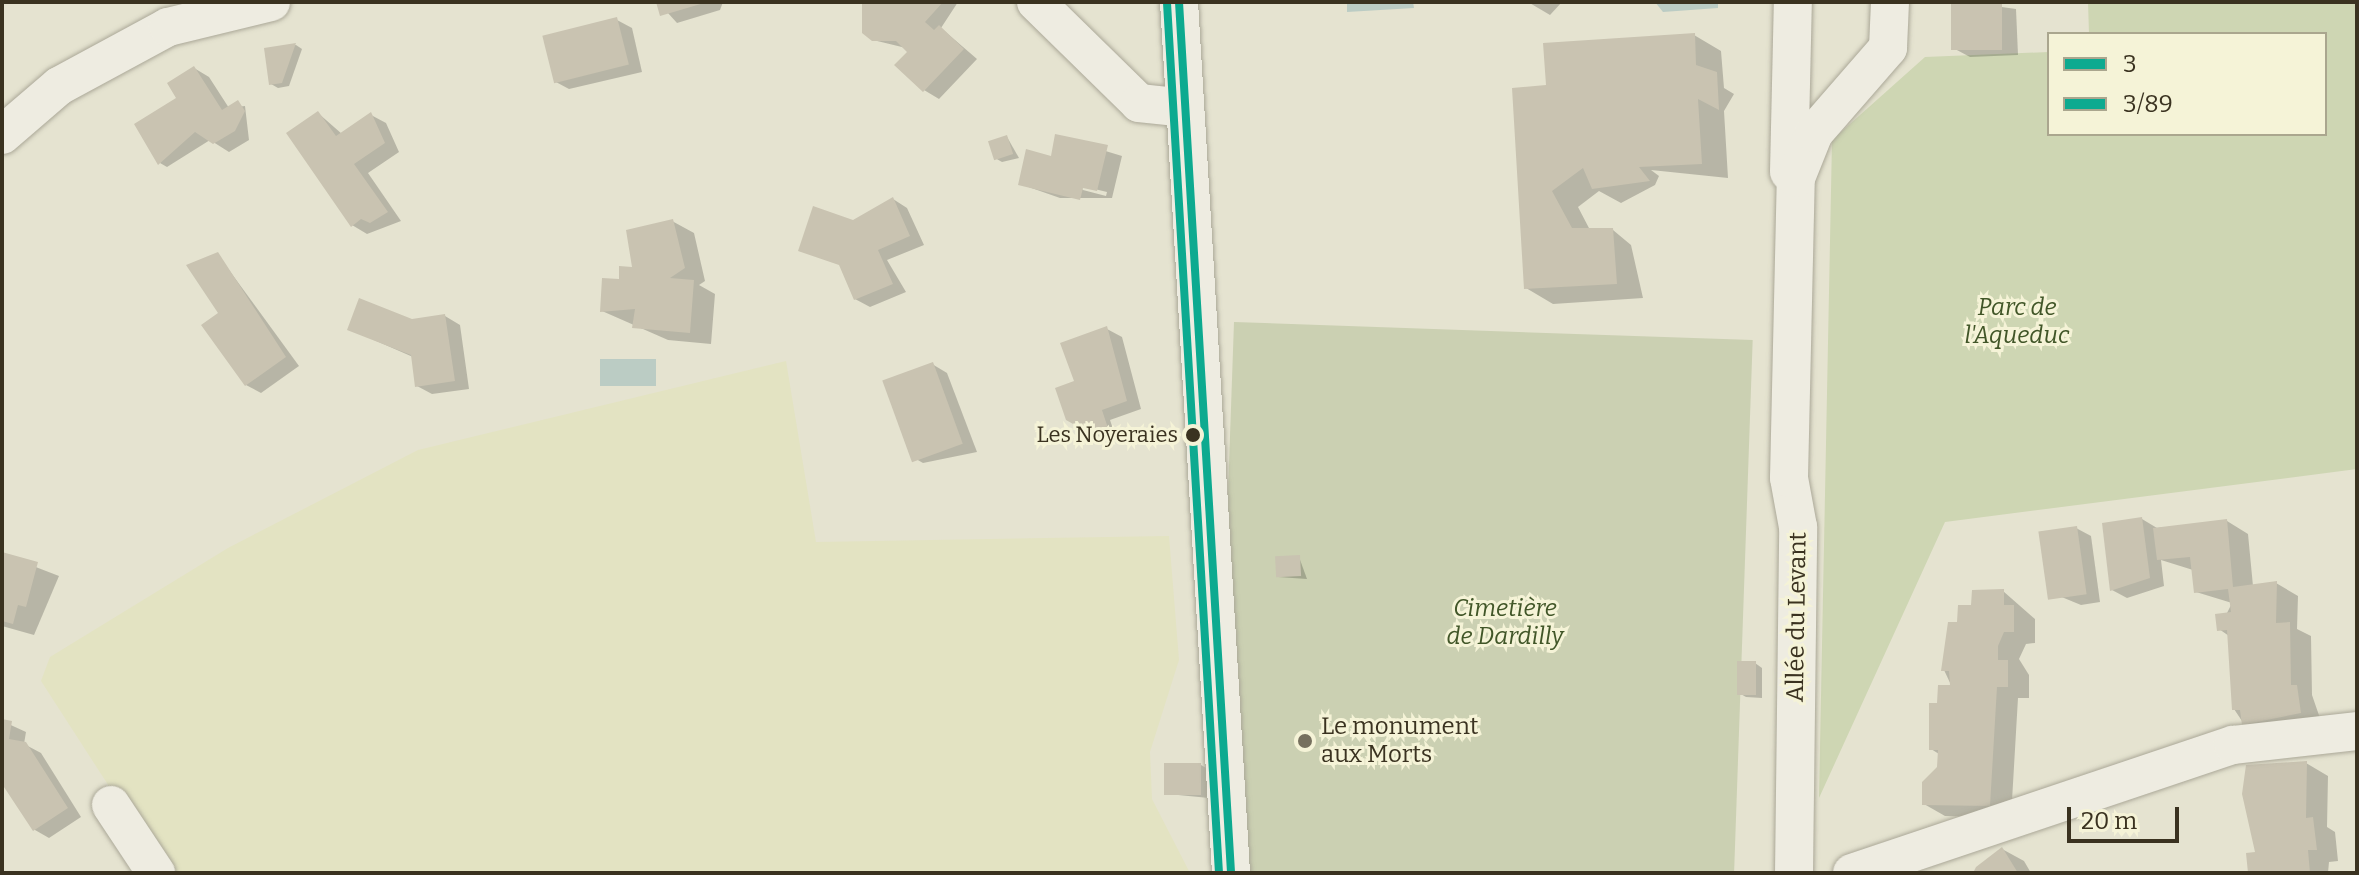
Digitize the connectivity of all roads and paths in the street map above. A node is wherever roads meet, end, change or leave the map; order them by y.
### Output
1 (271, 2) edge
2 (1036, 2) edge
3 (1179, 2) edge
4 (1793, 2) edge
5 (1890, 2) edge
6 (1790, 82) junction
7 (1185, 108) junction
8 (1832, 110) junction
9 (2, 135) edge
10 (1792, 267) junction
11 (2357, 731) edge
12 (111, 805) dead end
13 (156, 873) edge
14 (1231, 873) edge
15 (1794, 873) edge
16 (1852, 873) edge

1 - 9 street
2 - 7 street
3 - 7 street
4 - 6 street, Allée du Levant
5 - 8 street, Allée du Levant
6 - 8 street
6 - 10 street, Allée du Levant
7 - 14 street
8 - 10 street, Allée du Levant
10 - 15 street, Allée du Levant
11 - 16 street
12 - 13 street

